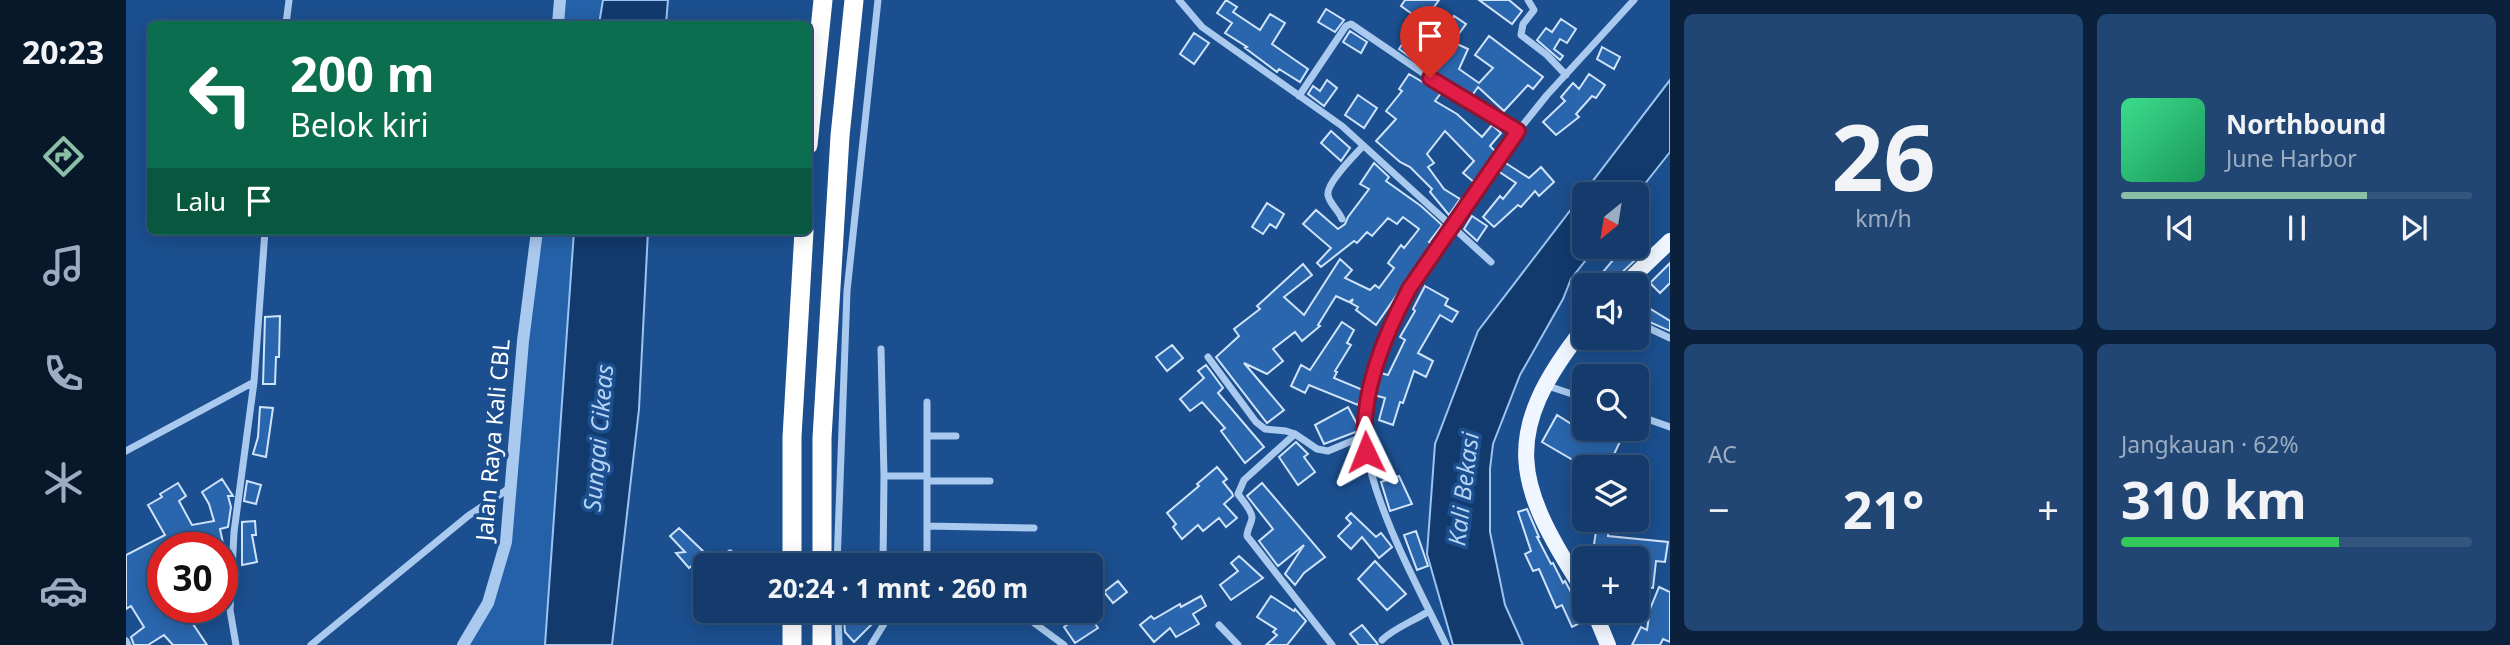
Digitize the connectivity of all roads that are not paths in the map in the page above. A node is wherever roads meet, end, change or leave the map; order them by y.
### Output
1 (289, 0) edge
2 (560, 0) edge
3 (823, 0) edge
4 (854, 0) edge
5 (878, 0) edge
6 (1180, 0) edge
7 (1528, 0) edge
8 (1634, 0) edge
9 (286, 21) edge
10 (558, 21) edge
11 (1566, 75) junction
12 (1299, 96) junction
13 (812, 106) edge
14 (1518, 131) junction
15 (1363, 146) junction
16 (1342, 219) dead end
17 (1452, 228) junction
18 (265, 235) edge
19 (536, 235) edge
20 (804, 235) edge
21 (1670, 241) edge
22 (1491, 262) dead end
23 (1637, 273) edge
24 (1649, 328) edge
25 (1670, 338) edge
26 (1572, 345) edge
27 (881, 349) dead end
28 (1208, 357) dead end
29 (254, 382) junction
30 (1544, 385) junction
31 (1572, 394) edge
32 (927, 402) dead end
33 (1649, 420) edge
34 (1670, 427) edge
35 (1295, 434) junction
36 (927, 436) junction
37 (956, 436) dead end
38 (1364, 436) junction
39 (126, 451) edge
40 (884, 476) junction
41 (927, 479) junction
42 (990, 481) dead end
43 (511, 487) junction
44 (927, 526) junction
45 (1034, 528) dead end
46 (792, 553) edge
47 (822, 553) edge
48 (837, 553) edge
49 (883, 553) edge
50 (928, 553) edge
51 (1572, 571) edge
52 (1429, 611) junction
53 (792, 623) edge
54 (822, 623) edge
55 (838, 623) edge
56 (885, 623) edge
57 (1034, 623) edge
58 (1601, 623) edge
59 (1219, 625) dead end
60 (1382, 640) dead end
61 (236, 645) edge
62 (311, 645) edge
63 (463, 645) edge
64 (792, 645) edge
65 (822, 645) edge
66 (839, 645) edge
67 (871, 645) edge
68 (1064, 645) edge
69 (1238, 645) edge
70 (1332, 645) edge
71 (1446, 645) edge
72 (1608, 645) edge

1 - 9 street
2 - 10 street
3 - 13 highway
4 - 47 highway
5 - 48 street
6 - 12 street
7 - 11 street
8 - 11 street
11 - 14 street
12 - 14 street
12 - 15 street
14 - 17 street
15 - 16 street
15 - 17 street
17 - 22 street
17 - 38 street
18 - 29 street
19 - 43 street, Jalan Raya Kali CBL
20 - 46 highway
21 - 23 main road
24 - 25 street
26 - 30 main road
27 - 40 street
28 - 35 street
29 - 39 street
29 - 61 street
30 - 31 street
30 - 51 main road
32 - 36 street
33 - 34 street
35 - 38 street
35 - 70 street
36 - 37 street
36 - 41 street
38 - 52 street
40 - 41 street
40 - 49 street
41 - 42 street
41 - 44 street
43 - 62 street
43 - 63 street, Jalan Raya Kali CBL
44 - 45 street
44 - 50 street
52 - 60 street
52 - 71 street
53 - 64 highway
54 - 65 highway
55 - 66 street
56 - 67 street
57 - 68 street
58 - 72 main road
59 - 69 street

